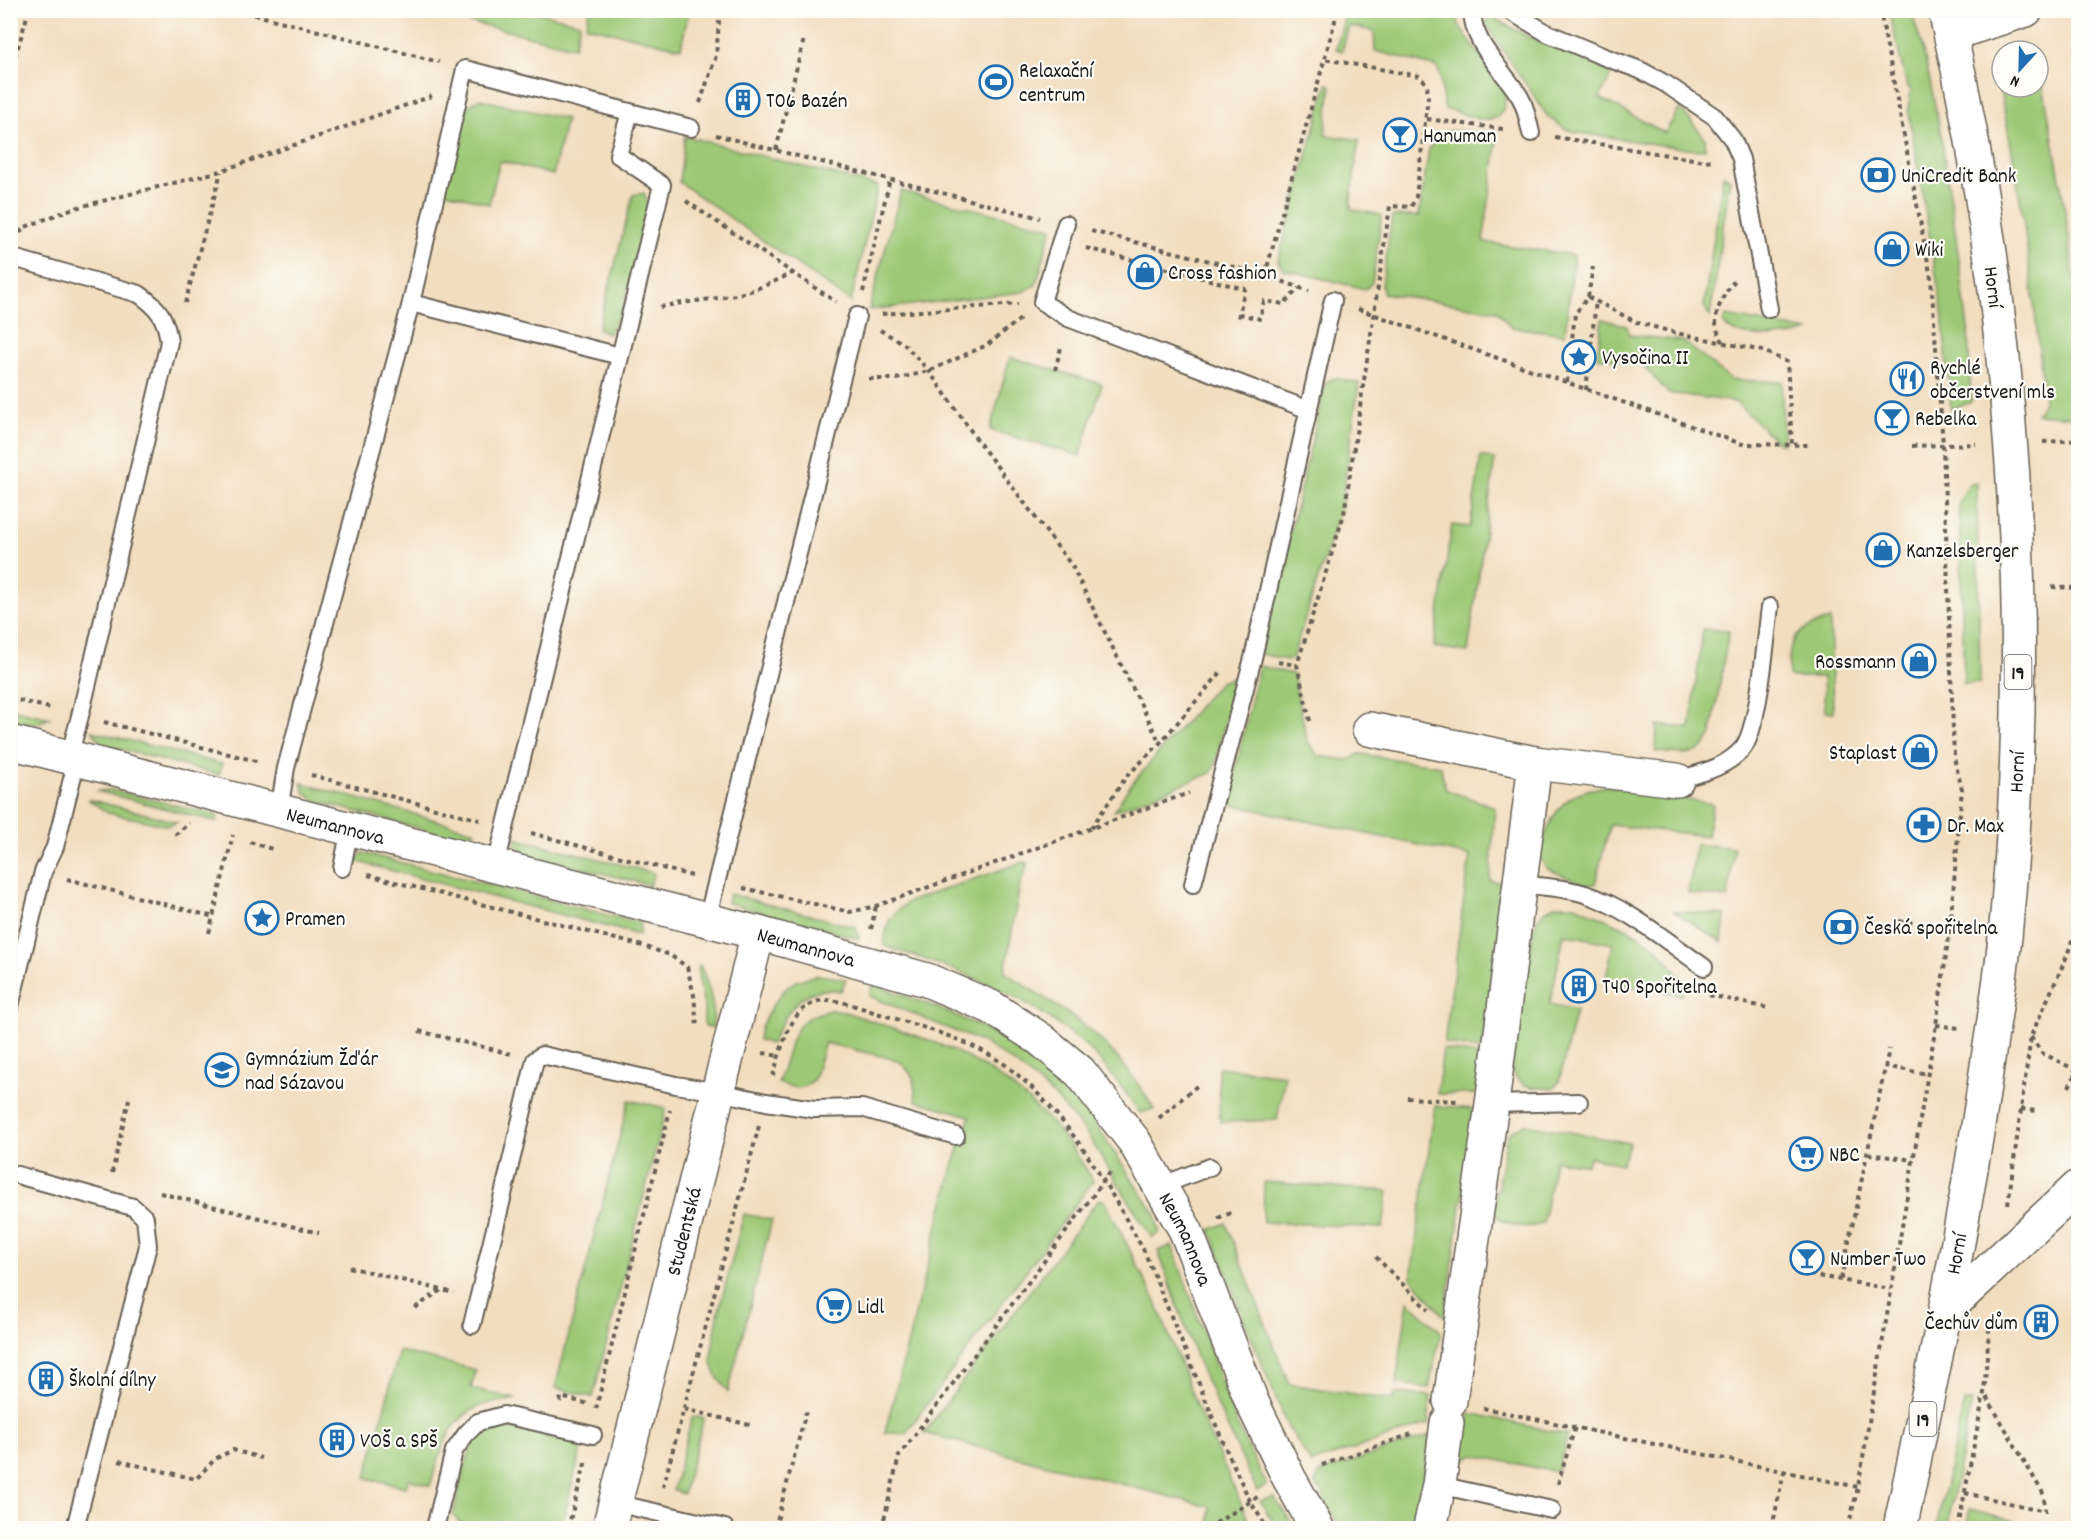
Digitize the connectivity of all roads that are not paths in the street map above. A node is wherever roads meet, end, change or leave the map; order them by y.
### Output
1 (1473, 10) edge
2 (1508, 10) edge
3 (2026, 10) edge
4 (1948, 22) edge
5 (630, 112) junction
6 (691, 128) road end
7 (1531, 133) road end
8 (1066, 224) road end
9 (10, 257) edge
10 (1333, 300) road end
11 (411, 303) junction
12 (1770, 309) dead end
13 (857, 316) road end
14 (620, 356) junction
15 (1309, 410) junction
16 (1770, 607) dead end
17 (1369, 729) dead end
18 (10, 742) edge
19 (73, 758) junction
20 (1535, 763) junction
21 (1677, 780) joint
22 (279, 810) junction
23 (350, 828) junction
24 (496, 865) junction
25 (342, 868) road end
26 (1520, 884) junction
27 (1193, 885) dead end
28 (707, 920) junction
29 (758, 933) junction
30 (1704, 967) dead end
31 (10, 1006) edge
32 (719, 1092) junction
33 (1579, 1102) dead end
34 (1492, 1104) junction
35 (956, 1136) dead end
36 (1210, 1167) dead end
37 (10, 1173) edge
38 (1160, 1186) junction
39 (2079, 1187) edge
40 (1946, 1310) junction
41 (472, 1325) dead end
42 (592, 1435) road end
43 (1439, 1485) junction
44 (1551, 1510) road end
45 (612, 1516) edge
46 (75, 1528) edge
47 (435, 1528) edge
48 (725, 1528) edge
49 (1317, 1528) edge
50 (1430, 1528) edge
51 (1900, 1528) edge

1 - 7 lane
2 - 12 lane
3 - 4 street
4 - 40 street, Horní / 19
5 - 6 lane
5 - 11 lane
5 - 14 lane
8 - 15 lane
9 - 19 lane
10 - 15 lane
11 - 14 lane
11 - 22 lane
13 - 28 lane
14 - 24 lane
15 - 27 lane
16 - 21 lane
17 - 20 street
18 - 19 street, Neumannova
19 - 22 street, Neumannova
19 - 31 lane
20 - 21 street
20 - 26 street
22 - 23 street, Neumannova
23 - 24 street, Neumannova
23 - 25 lane
24 - 28 street, Neumannova
26 - 30 lane
26 - 34 street
28 - 29 street, Neumannova
29 - 32 street, Studentská
29 - 38 street, Neumannova
32 - 35 lane
32 - 41 lane
32 - 45 street, Studentská
33 - 34 lane
34 - 43 street
36 - 38 lane
37 - 46 lane
38 - 49 street, Neumannova
39 - 40 street
40 - 51 street, Horní / 19
42 - 47 lane
43 - 44 lane
43 - 50 street
45 - 48 lane

